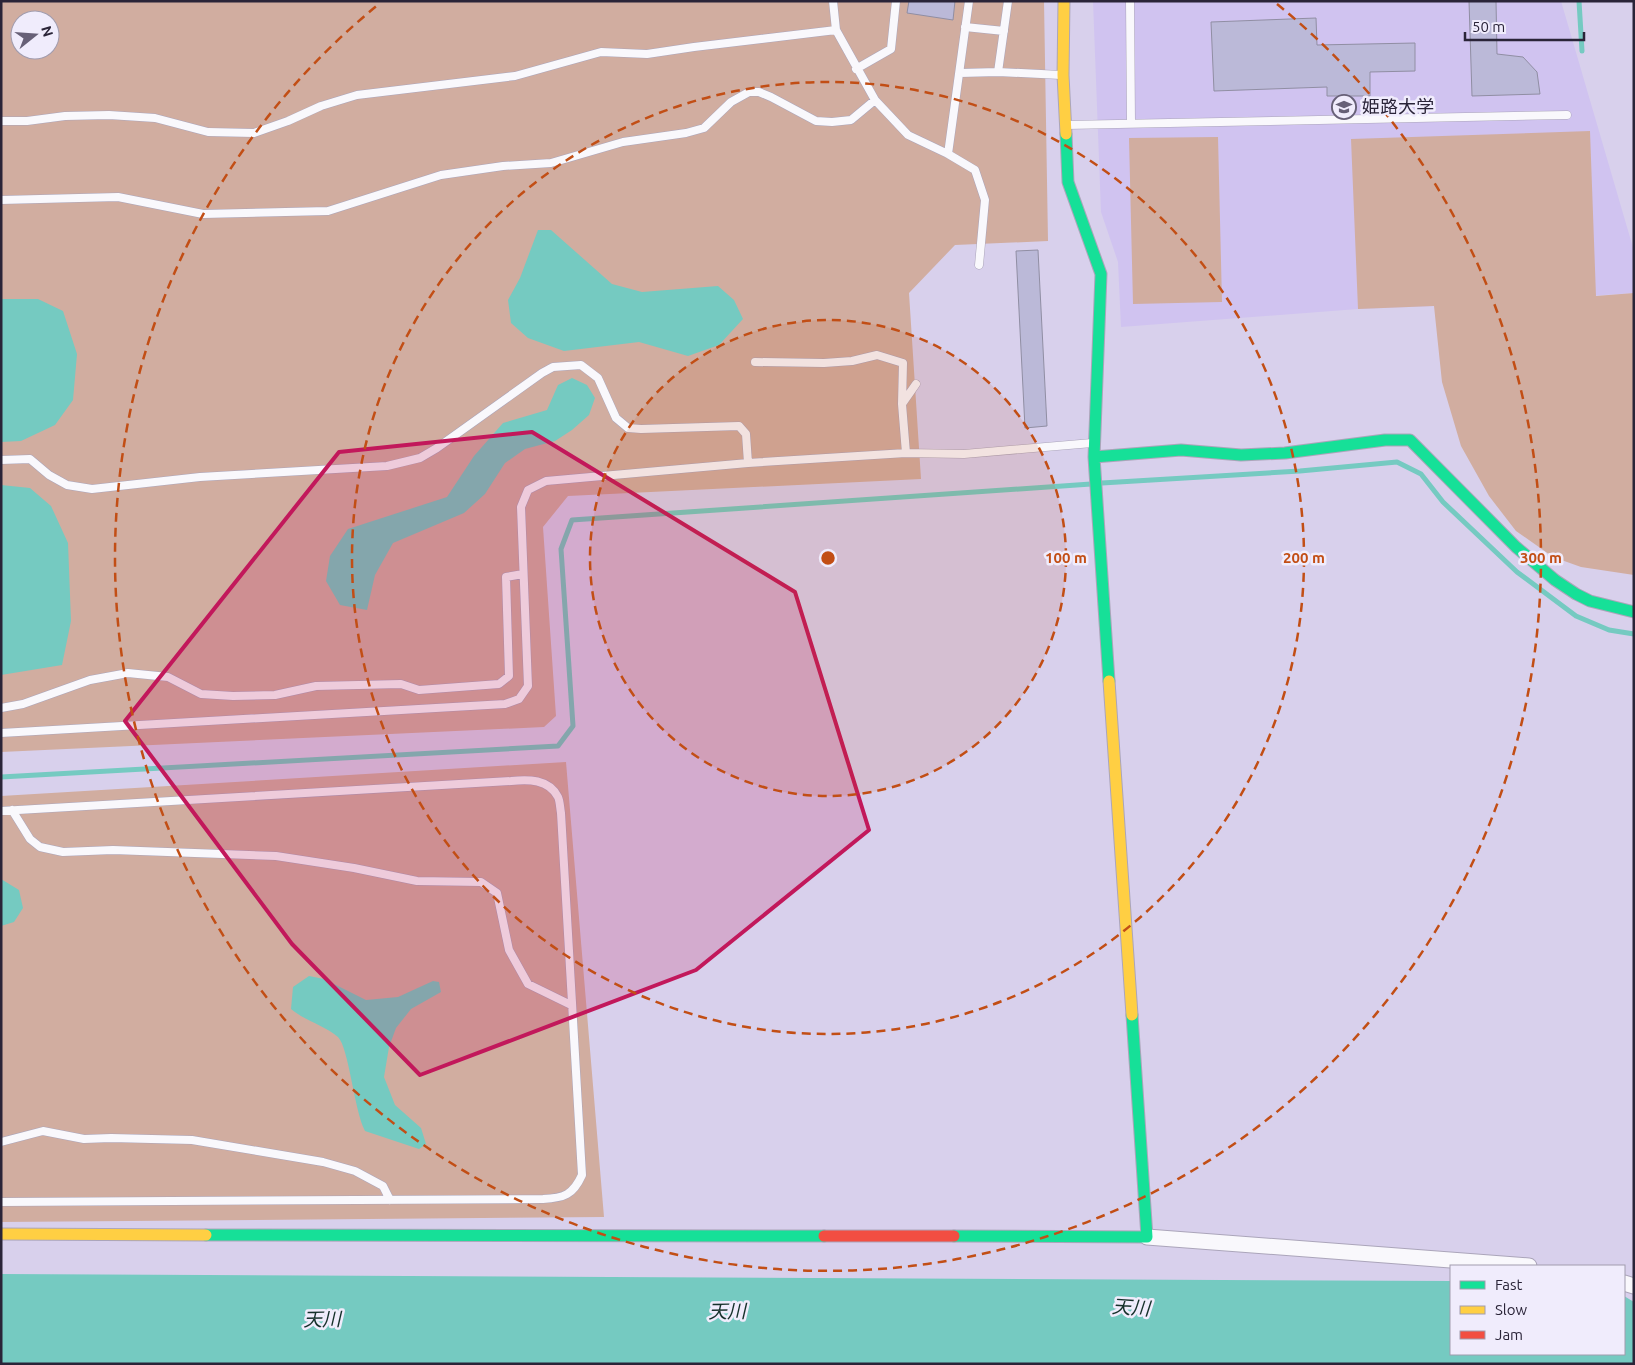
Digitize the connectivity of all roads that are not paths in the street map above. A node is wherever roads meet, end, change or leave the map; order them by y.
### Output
1 (833, 1) edge
2 (896, 1) edge
3 (969, 1) edge
4 (1008, 1) edge
5 (1064, 1) edge
6 (1130, 1) edge
7 (965, 27) junction
8 (836, 30) junction
9 (1004, 31) junction
10 (856, 69) junction
11 (998, 72) junction
12 (960, 73) junction
13 (1063, 75) junction
14 (875, 100) junction
15 (1567, 115) dead end
16 (1, 121) edge
17 (1131, 123) junction
18 (1066, 125) junction
19 (948, 154) junction
20 (1, 200) edge
21 (980, 265) dead end
22 (755, 362) dead end
23 (916, 384) dead end
24 (902, 404) junction
25 (1094, 443) junction
26 (906, 453) junction
27 (1094, 457) junction
28 (1, 460) edge
29 (748, 463) junction
30 (524, 574) junction
31 (1634, 612) edge
32 (1, 708) edge
33 (1, 733) edge
34 (12, 810) junction
35 (1, 811) edge
36 (571, 1005) junction
37 (1, 1142) edge
38 (390, 1200) junction
39 (1, 1202) edge
40 (1, 1234) edge
41 (1147, 1237) junction
42 (1516, 1265) edge

1 - 8 lane
2 - 10 lane
3 - 7 lane
4 - 9 lane
5 - 13 street
6 - 17 lane
7 - 9 lane
7 - 12 lane
8 - 10 lane
8 - 16 lane
9 - 11 lane
10 - 14 lane
11 - 12 lane
11 - 13 lane
12 - 19 lane
13 - 18 street
14 - 19 lane
14 - 20 lane
15 - 17 lane
17 - 18 lane
18 - 25 street
19 - 21 lane
22 - 24 lane
23 - 24 lane
24 - 26 lane
25 - 26 lane
25 - 27 street
26 - 29 lane
27 - 31 street
27 - 41 street
28 - 29 lane
29 - 30 lane
30 - 32 lane
30 - 33 lane
34 - 35 lane
34 - 36 lane
34 - 36 lane
36 - 38 lane
37 - 38 lane
38 - 39 lane
40 - 41 street
41 - 42 street

